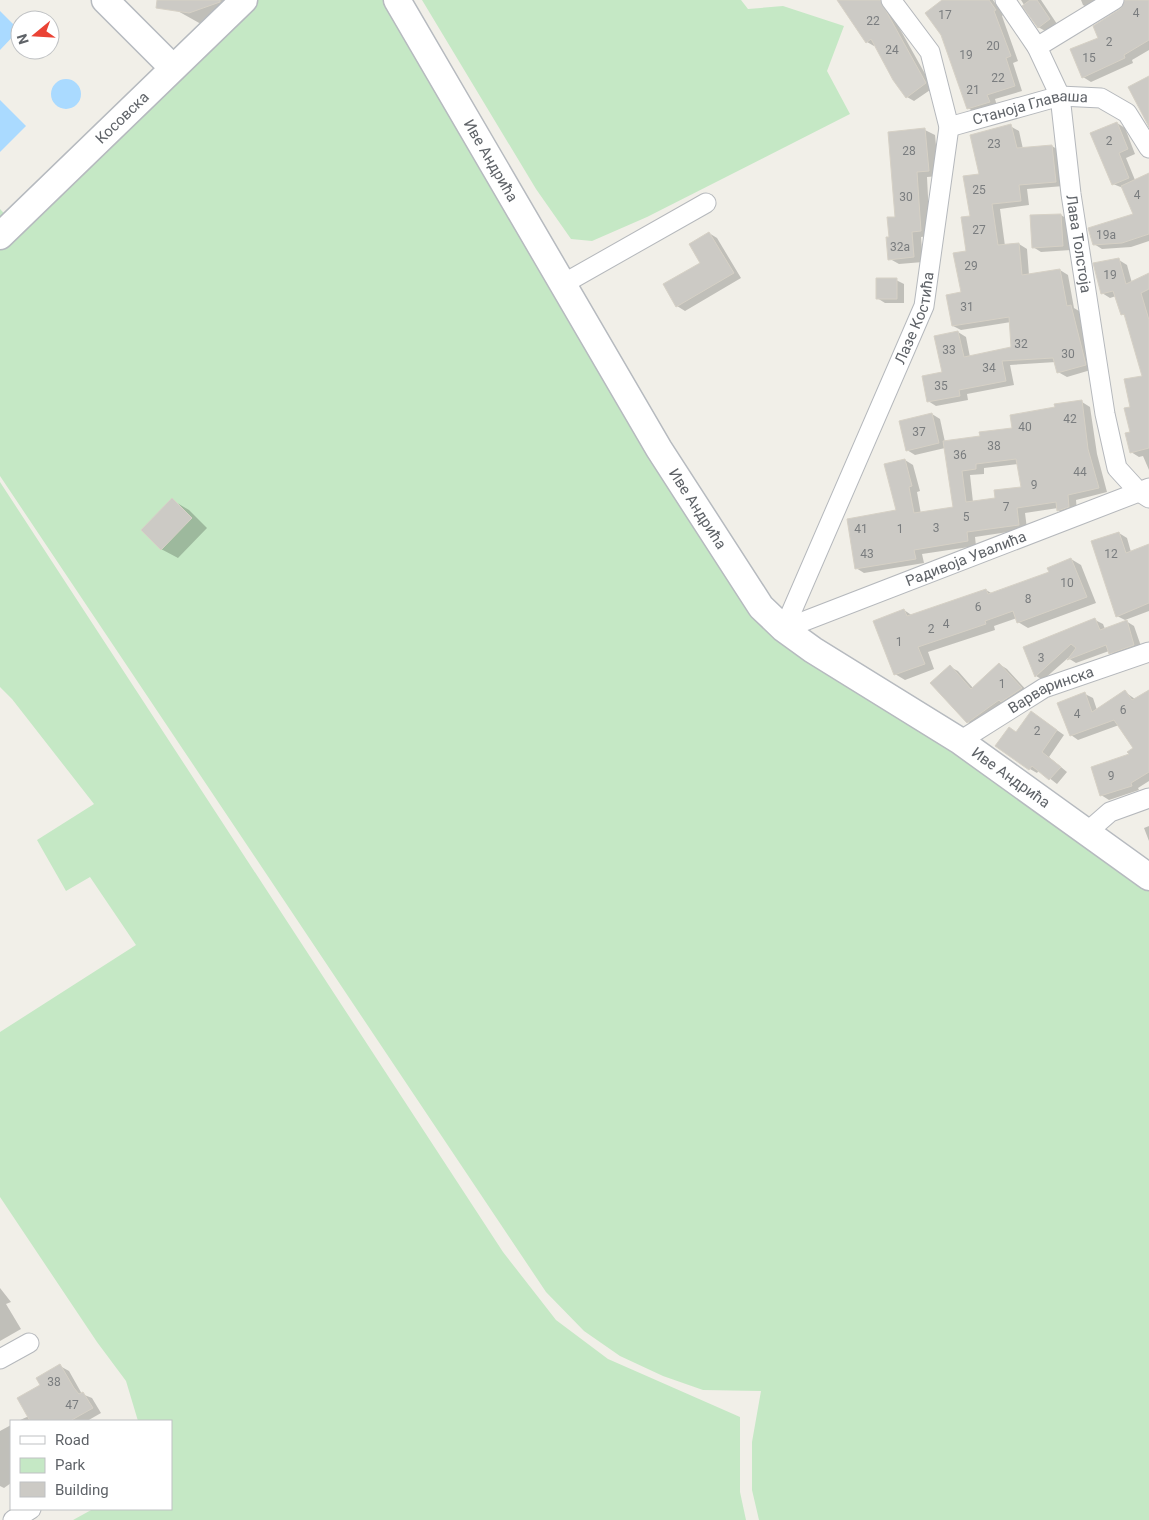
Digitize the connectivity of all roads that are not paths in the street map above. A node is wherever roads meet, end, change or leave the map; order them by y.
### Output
1 (106, 0) edge
2 (244, 0) edge
3 (398, 0) edge
4 (891, 0) edge
5 (1005, 0) edge
6 (1114, 0) edge
7 (1037, 47) junction
8 (173, 68) junction
9 (1060, 96) junction
10 (949, 127) junction
11 (1149, 148) edge
12 (706, 203) dead end
13 (0, 236) edge
14 (563, 284) junction
15 (1145, 492) edge
16 (784, 629) junction
17 (1149, 652) edge
18 (960, 741) junction
19 (1149, 798) edge
20 (1086, 833) junction
21 (1149, 877) edge
22 (29, 1343) dead end
23 (0, 1359) edge
24 (29, 1510) edge
25 (13, 1520) edge

1 - 8 street
2 - 8 street, Косовска
3 - 14 street, Иве Андрића
4 - 10 street, Лазе Костића
5 - 7 street, Лава Толстоја
6 - 7 street
7 - 9 street, Лава Толстоја
8 - 13 street, Косовска
9 - 10 street, Станоја Главаша
9 - 11 street, Станоја Главаша
9 - 15 street, Лава Толстоја
10 - 16 street, Лазе Костића
12 - 14 street
14 - 16 street, Иве Андрића
15 - 16 street, Радивоја Увалића
16 - 18 street, Иве Андрића
17 - 18 street, Варваринска
18 - 20 street, Иве Андрића
19 - 20 street
20 - 21 street, Иве Андрића
22 - 23 street
24 - 25 street

